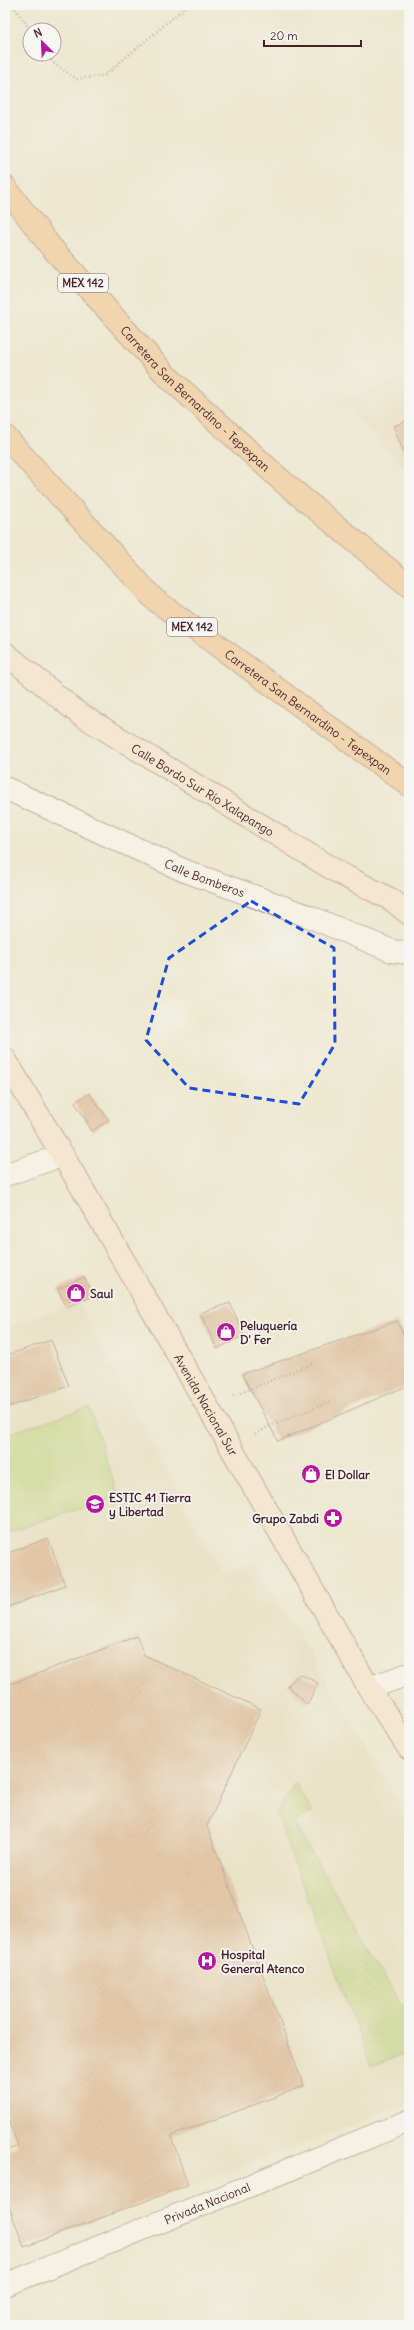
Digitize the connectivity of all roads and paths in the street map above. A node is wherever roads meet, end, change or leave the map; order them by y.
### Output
1 (13, 5) edge
2 (188, 5) edge
3 (25, 22) edge
4 (52, 62) edge
5 (5, 187) edge
6 (5, 436) edge
7 (409, 586) edge
8 (5, 653) edge
9 (409, 785) edge
10 (5, 788) edge
11 (409, 914) edge
12 (409, 953) edge
13 (5, 1060) edge
14 (63, 1155) junction
15 (5, 1175) edge
16 (314, 1363) dead end
17 (332, 1401) dead end
18 (208, 1408) junction
19 (231, 1448) junction
20 (409, 1674) edge
21 (369, 1688) junction
22 (409, 1749) edge
23 (409, 2121) edge
24 (5, 2285) edge

1 - 3 path
2 - 4 path
5 - 7 highway, Carretera San Bernardino - Tepexpan / MEX 142
6 - 9 highway, Carretera San Bernardino - Tepexpan / MEX 142
8 - 11 main road, Calle Bordo Sur Río Xalapango
10 - 12 street, Calle Bomberos
13 - 14 main road, Avenida Nacional Sur
14 - 15 street
14 - 18 main road, Avenida Nacional Sur
16 - 18 path
17 - 19 path
18 - 19 main road, Avenida Nacional Sur
19 - 21 main road, Avenida Nacional Sur
20 - 21 street
21 - 22 main road, Avenida Nacional Sur
23 - 24 street, Privada Nacional

